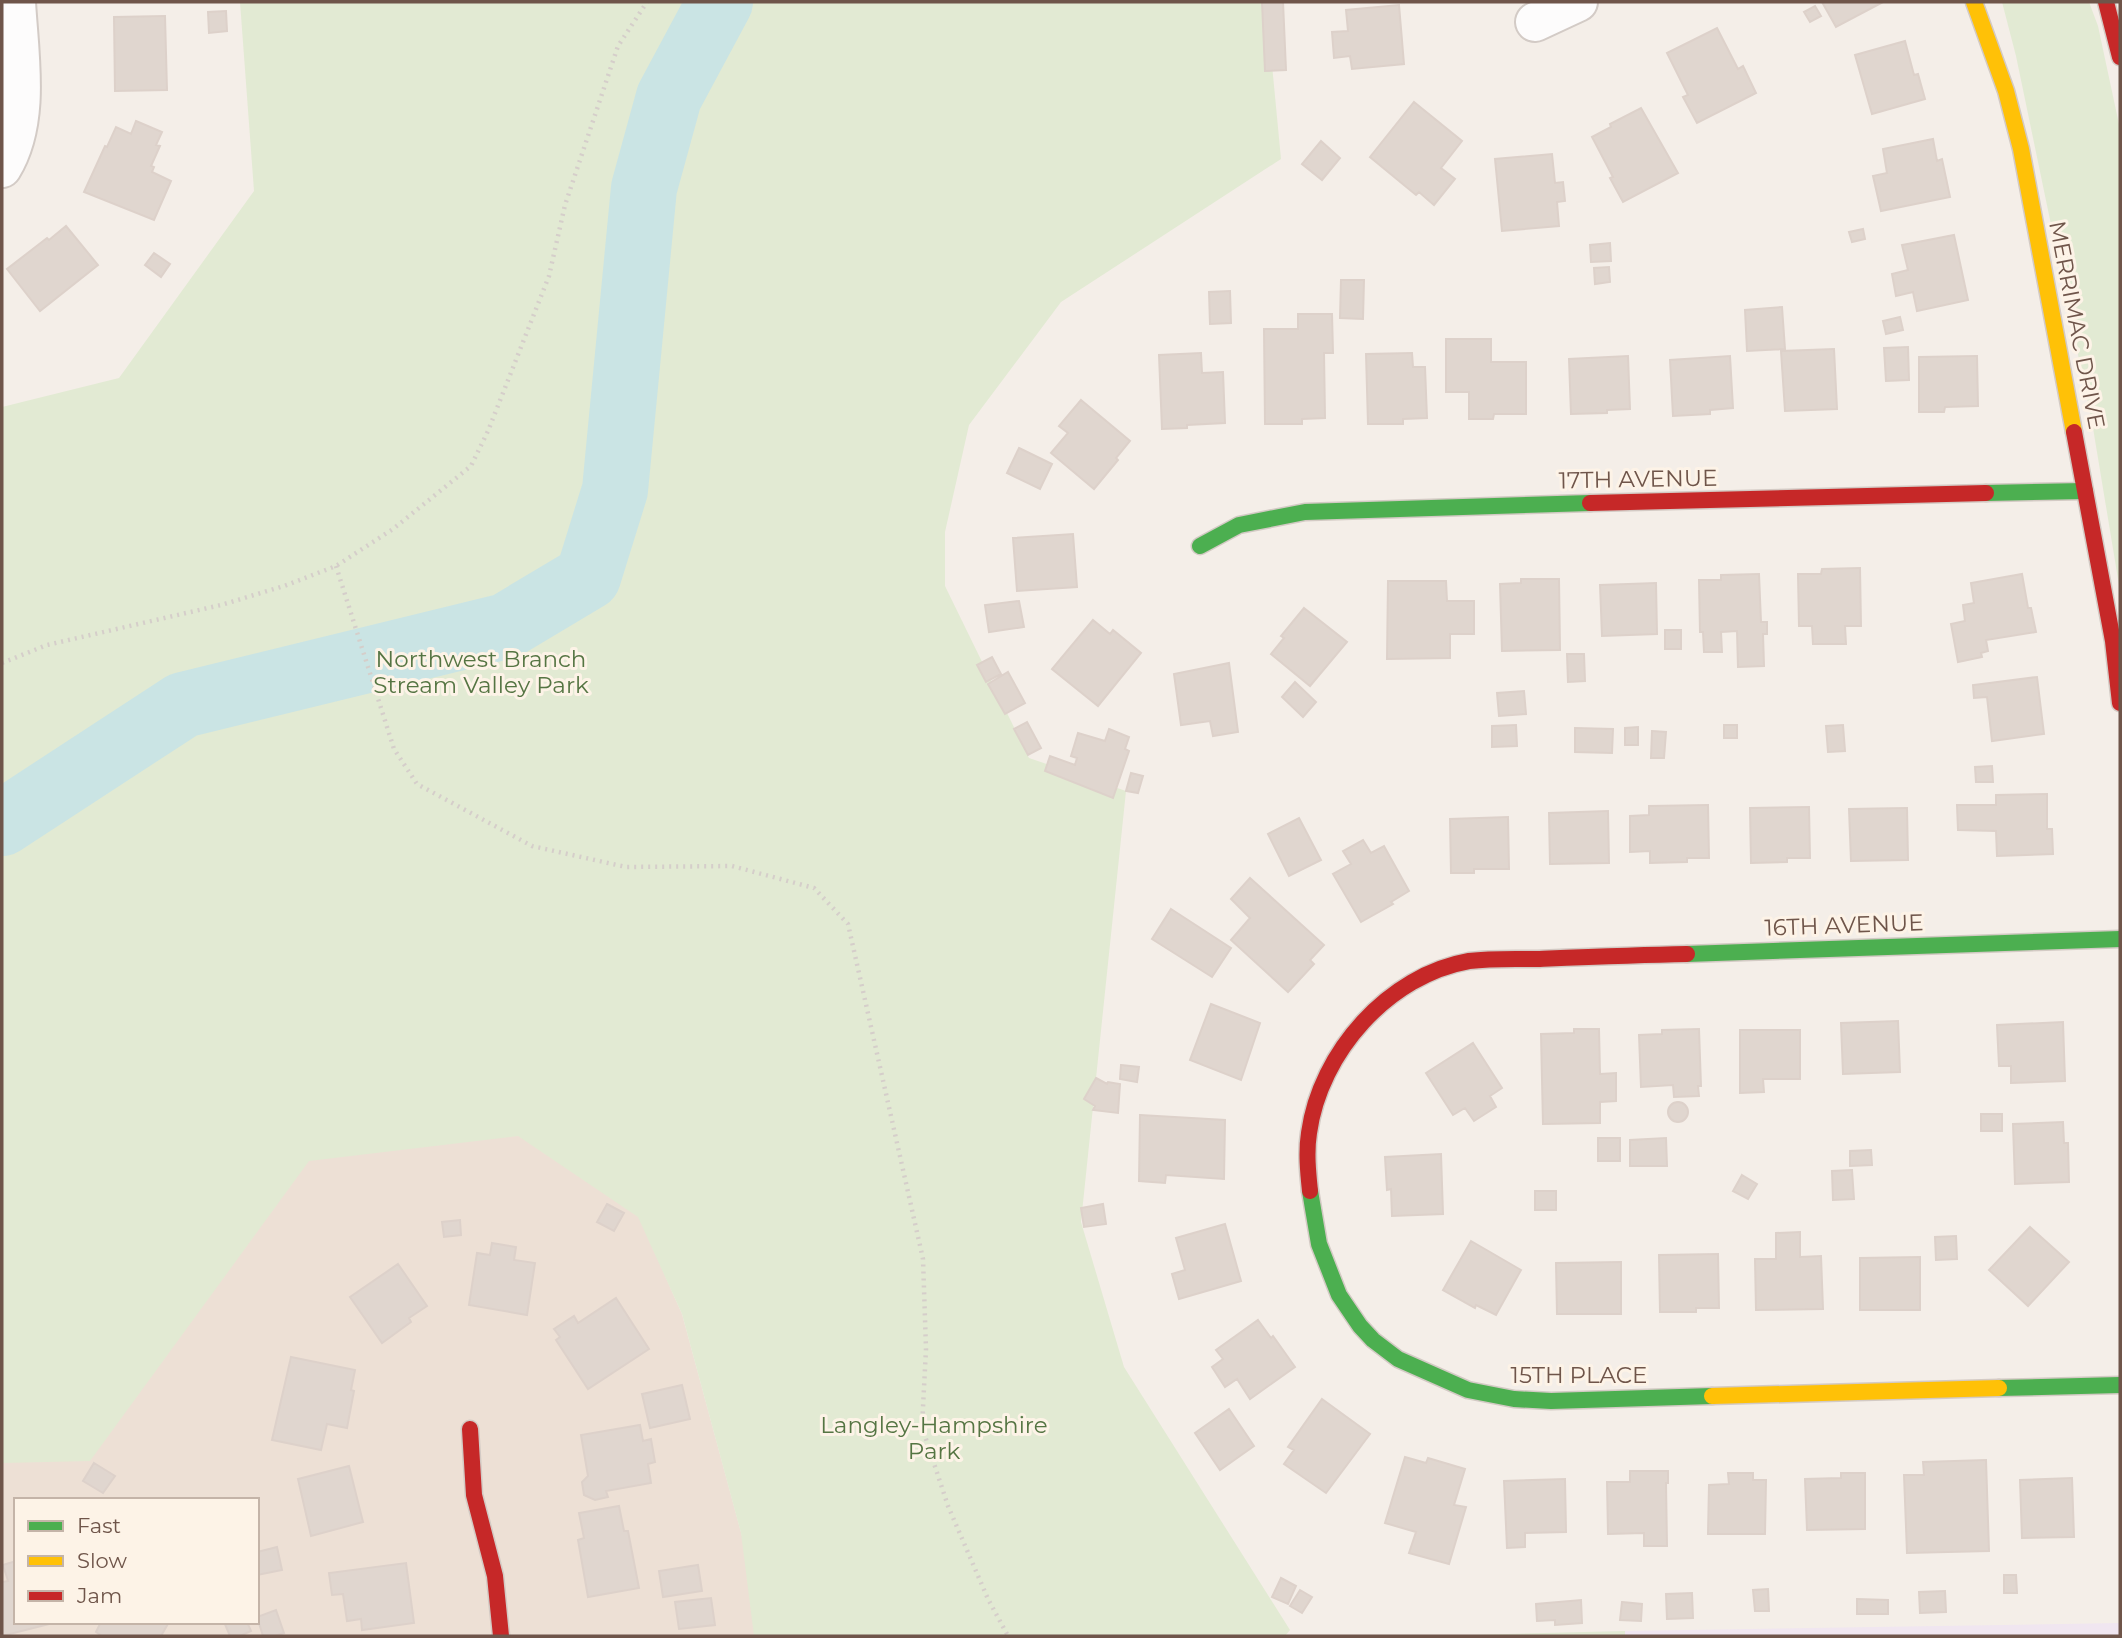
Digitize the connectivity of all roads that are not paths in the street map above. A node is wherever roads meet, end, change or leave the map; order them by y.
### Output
1 (16, 2) edge
2 (1578, 2) edge
3 (1974, 2) edge
4 (2106, 2) edge
5 (1535, 22) dead end
6 (2120, 57) edge
7 (2, 168) edge
8 (2085, 491) junction
9 (1200, 547) dead end
10 (2120, 703) edge
11 (2120, 939) edge
12 (1569, 957) joint
13 (2120, 1385) edge
14 (470, 1429) dead end
15 (501, 1636) edge

1 - 7 street
2 - 5 street
3 - 8 street, MERRIMAC DRIVE
4 - 6 street
8 - 9 street, 17TH AVENUE
8 - 10 street, MERRIMAC DRIVE
11 - 12 street, 16TH AVENUE
12 - 13 street, 15TH PLACE
14 - 15 street

